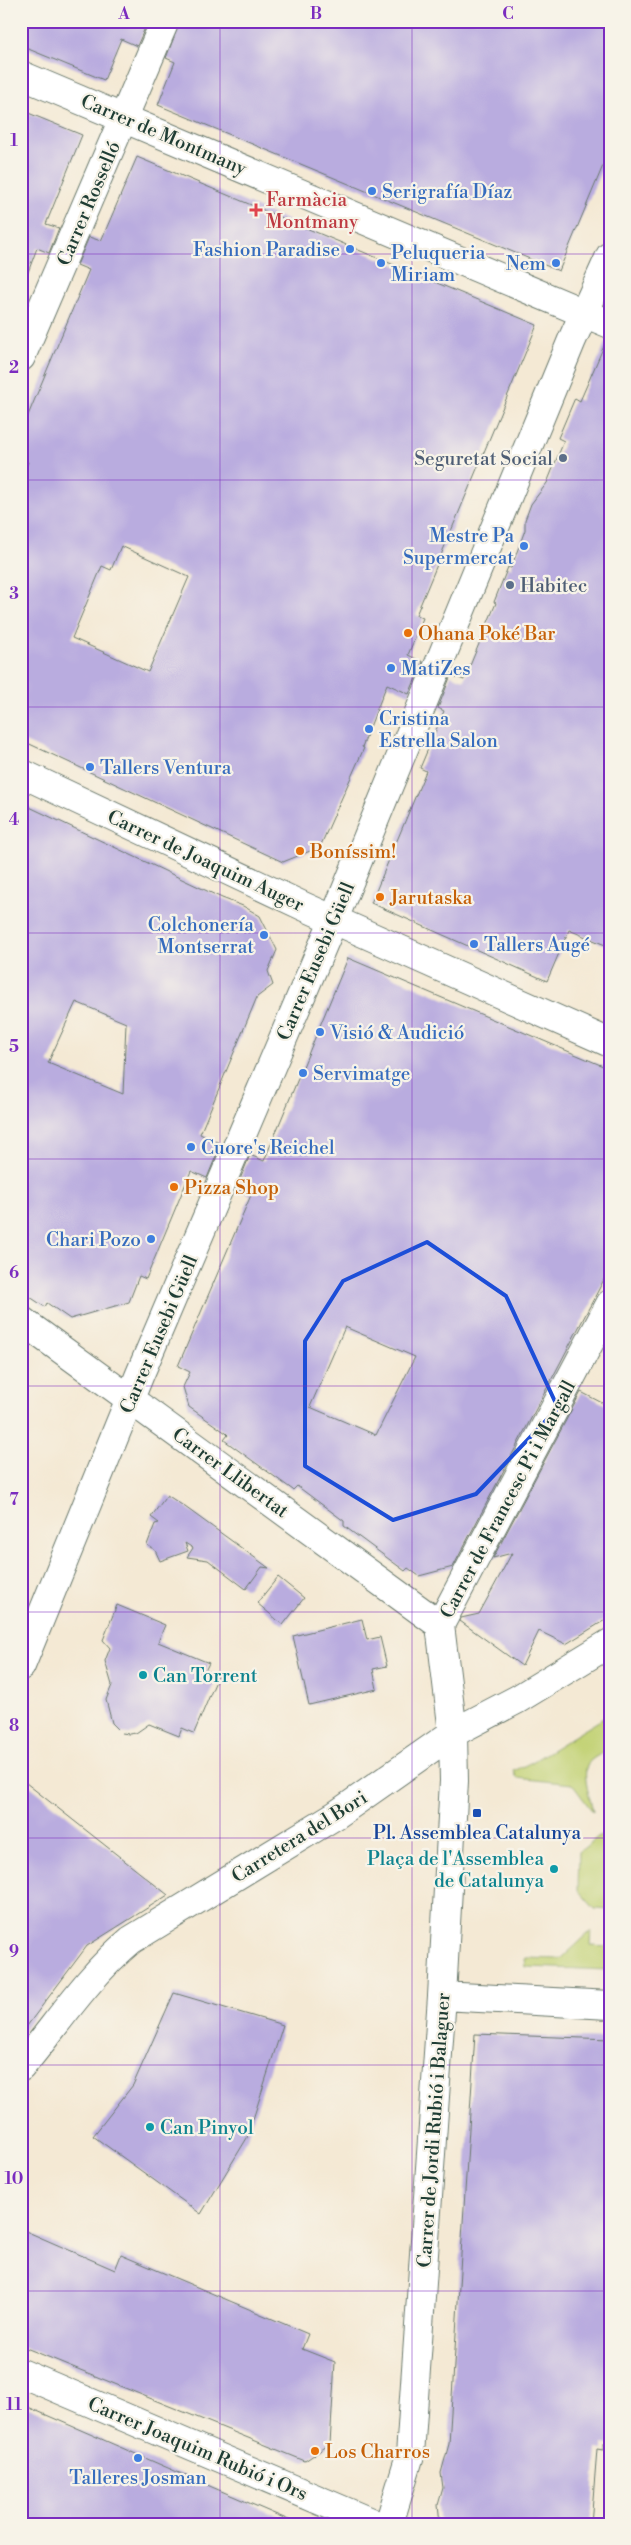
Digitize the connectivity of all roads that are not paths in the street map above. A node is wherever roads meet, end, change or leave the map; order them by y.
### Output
1 (165, 21) edge
2 (21, 75) edge
3 (125, 117) junction
4 (610, 256) edge
5 (584, 313) junction
6 (610, 324) edge
7 (21, 356) edge
8 (21, 773) edge
9 (334, 919) junction
10 (610, 1043) edge
11 (610, 1304) edge
12 (21, 1320) edge
13 (130, 1400) junction
14 (440, 1625) junction
15 (610, 1643) edge
16 (21, 1666) edge
17 (453, 1733) junction
18 (442, 1996) junction
19 (610, 2005) edge
20 (21, 2067) edge
21 (21, 2373) edge
22 (375, 2524) edge
23 (389, 2524) edge

1 - 3 street, Carrer Rosselló
2 - 3 street, Carrer de Montmany
3 - 5 street, Carrer de Montmany
3 - 7 street, Carrer Rosselló
4 - 5 street, Carrer Eusebi Güell
5 - 6 street, Carrer de Montmany
5 - 9 street, Carrer Eusebi Güell
8 - 9 street, Carrer de Joaquim Auger
9 - 10 street, Carrer de Joaquim Auger
9 - 13 street, Carrer Eusebi Güell
11 - 14 street, Carrer de Francesc Pi i Margall
12 - 13 street, Carrer Llibertat
13 - 14 street, Carrer Llibertat
13 - 16 street, Carrer Eusebi Güell
14 - 17 street, Carrer de Francesc Pi i Margall
15 - 17 street, Carretera del Bori
17 - 18 street, Carrer de Jordi Rubió i Balaguer
17 - 20 street, Carretera del Bori
18 - 19 street
18 - 23 street, Carrer de Jordi Rubió i Balaguer
21 - 22 street, Carrer Joaquim Rubió i Ors

